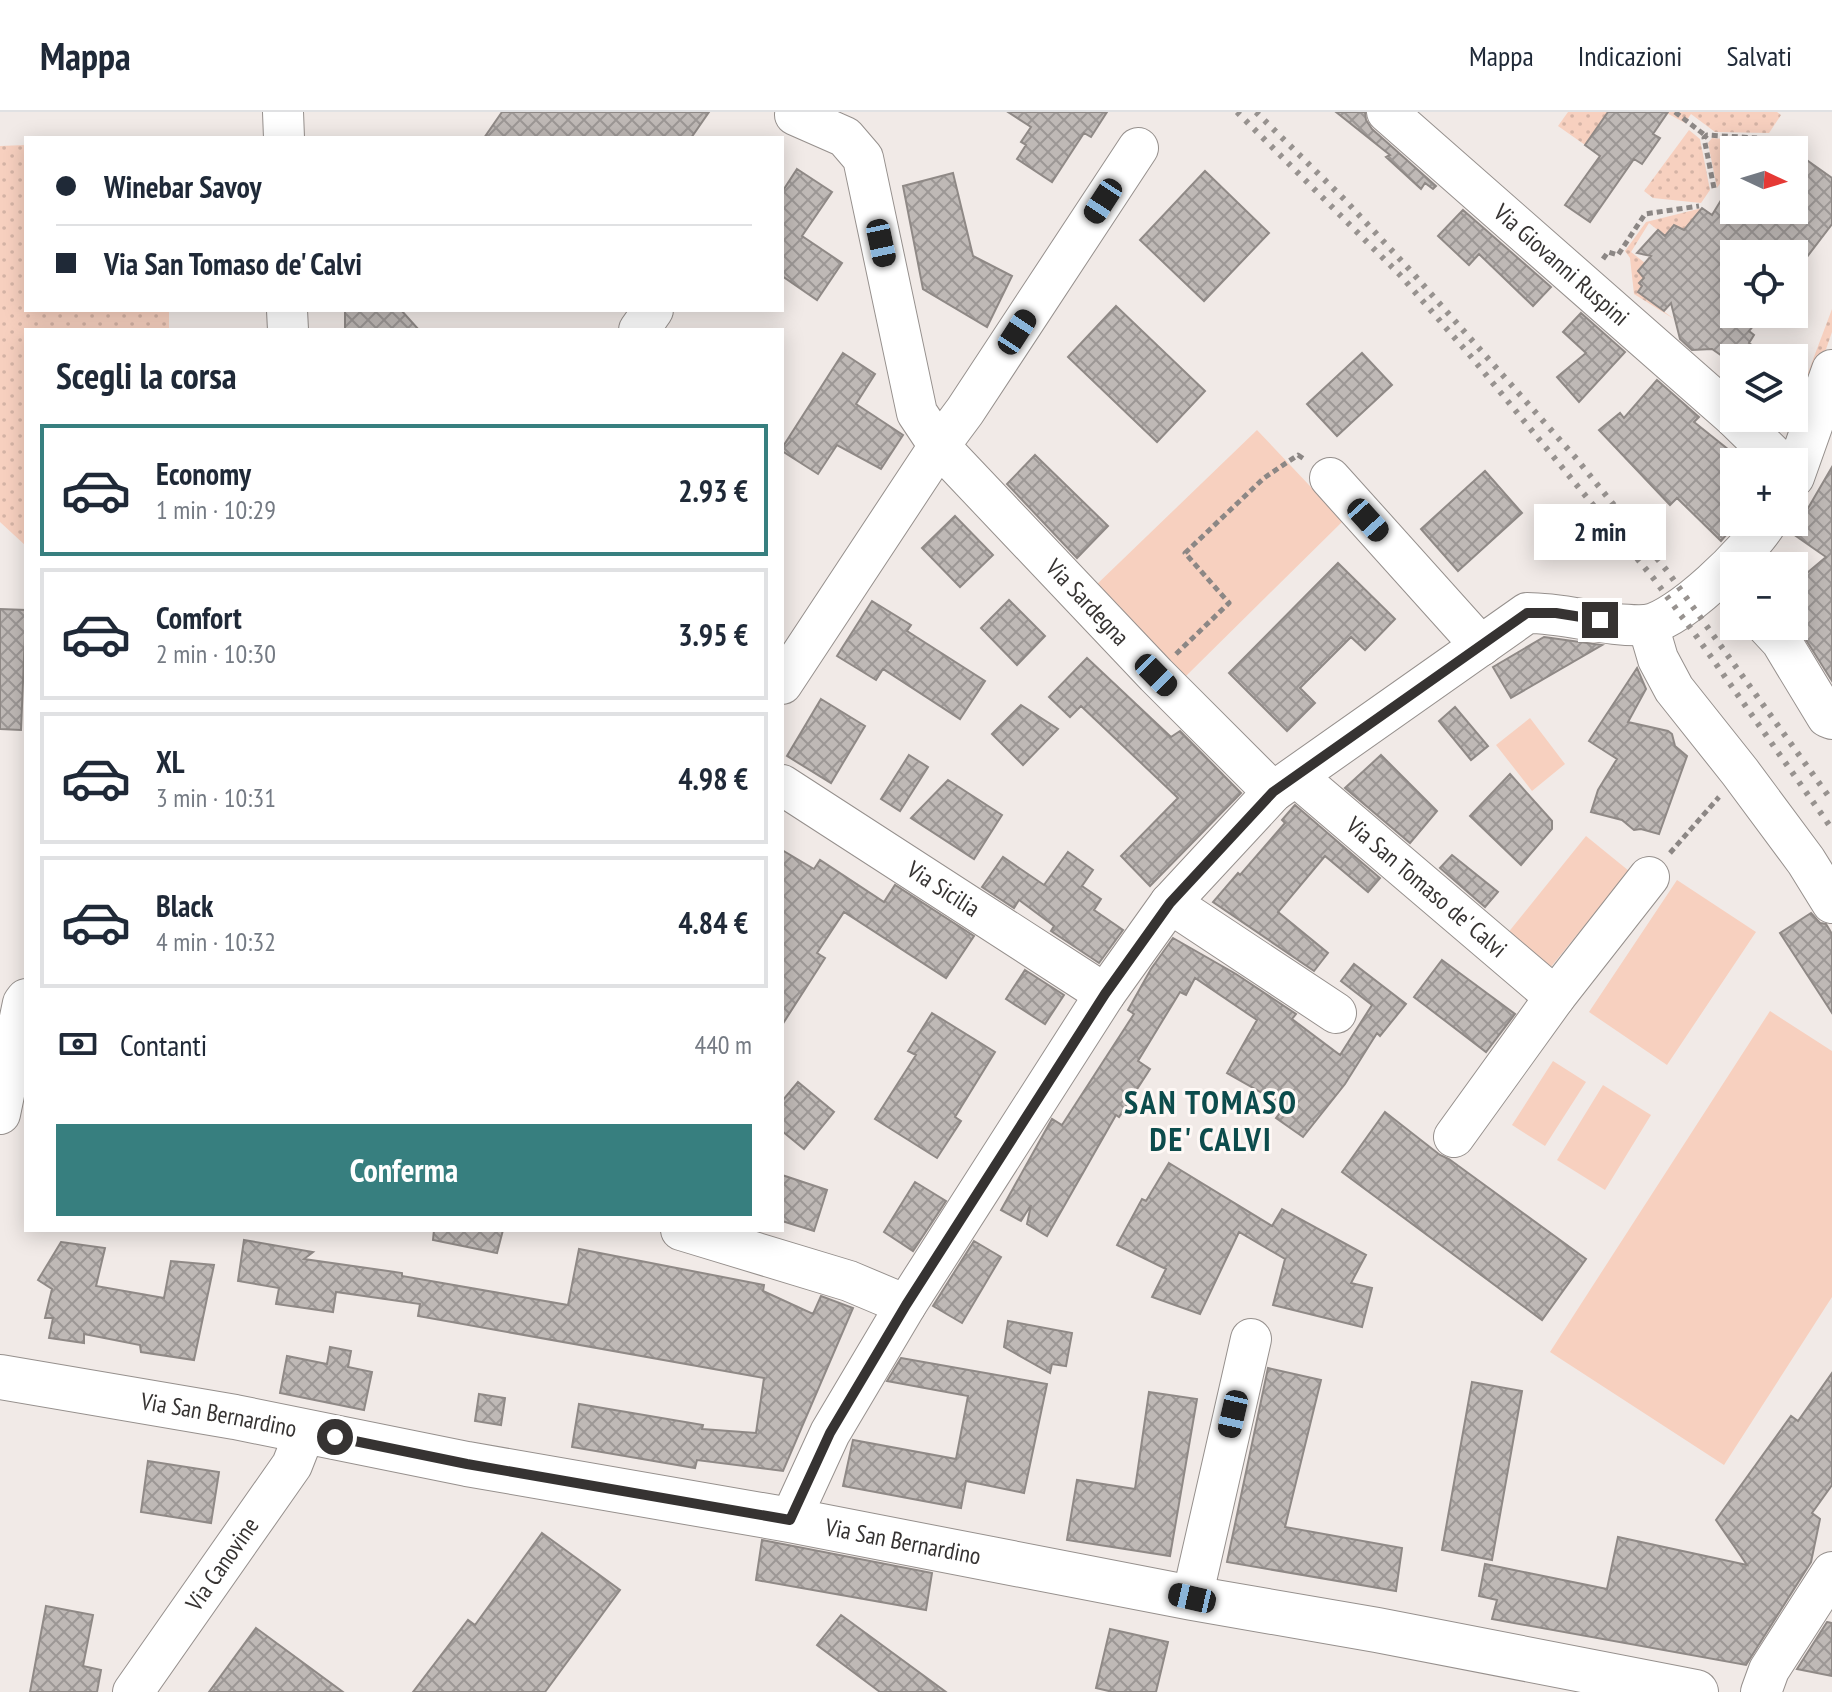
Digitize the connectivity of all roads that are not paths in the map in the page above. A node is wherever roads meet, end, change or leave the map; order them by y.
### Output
1 (283, 112) edge
2 (1387, 112) edge
3 (789, 122) edge
4 (284, 136) edge
5 (1138, 148) dead end
6 (1832, 370) edge
7 (1720, 405) edge
8 (1749, 432) edge
9 (939, 446) junction
10 (1766, 448) edge
11 (1804, 448) edge
12 (1330, 478) road end
13 (1720, 585) edge
14 (1648, 625) junction
15 (1780, 640) edge
16 (1481, 646) junction
17 (784, 681) edge
18 (1832, 719) edge
19 (1285, 785) junction
20 (784, 786) edge
21 (1649, 877) road end
22 (1170, 903) junction
23 (1832, 903) edge
24 (1105, 994) junction
25 (1555, 997) junction
26 (16, 1000) edge
27 (1336, 1013) dead end
28 (0, 1114) edge
29 (1454, 1137) dead end
30 (688, 1232) edge
31 (906, 1305) junction
32 (1251, 1339) dead end
33 (0, 1377) edge
34 (305, 1432) junction
35 (790, 1520) junction
36 (1832, 1572) edge
37 (1192, 1598) junction
38 (1598, 1682) edge
39 (133, 1692) edge
40 (1696, 1692) edge
41 (1761, 1692) edge

1 - 4 street
2 - 7 street, Via Giovanni Ruspini
3 - 9 street, Via Sardegna
5 - 9 street
6 - 11 street
8 - 10 street, Via Giovanni Ruspini
9 - 17 street
9 - 19 street, Via Sardegna
12 - 16 street
13 - 14 street
14 - 16 street
14 - 23 street
15 - 18 street
16 - 19 street
19 - 22 street
19 - 25 street, Via San Tomaso de' Calvi
20 - 24 street, Via Sicilia
21 - 25 street
22 - 24 street
22 - 27 street
24 - 31 street
25 - 29 street
26 - 28 street
30 - 31 street
31 - 35 street
32 - 37 street
33 - 34 main road, Via San Bernardino
34 - 35 main road, Via San Bernardino
34 - 39 street, Via Canovine
35 - 37 main road, Via San Bernardino
36 - 41 street
37 - 38 main road, Via San Bernardino
38 - 40 main road, Via San Bernardino

